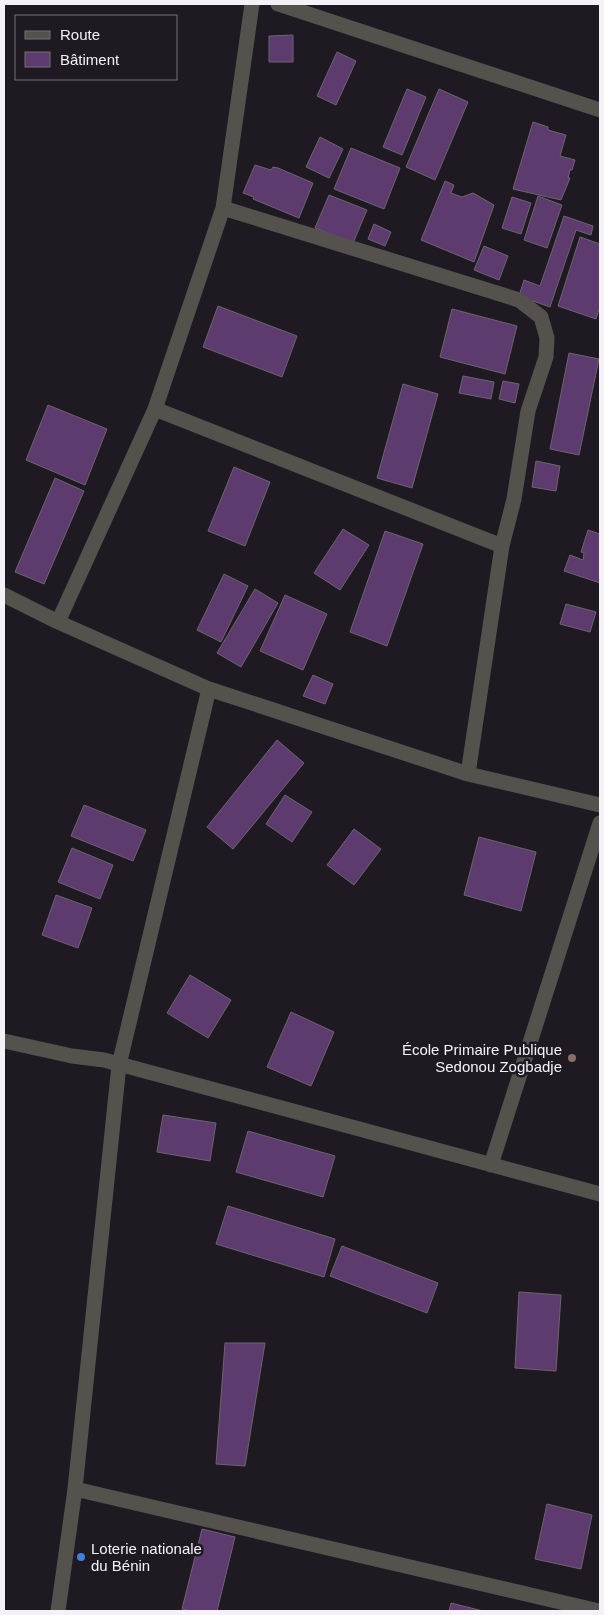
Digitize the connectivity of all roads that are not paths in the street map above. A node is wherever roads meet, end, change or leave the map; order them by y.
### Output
1 (252, 4) edge
2 (278, 4) edge
3 (600, 110) edge
4 (223, 208) junction
5 (155, 409) junction
6 (502, 546) junction
7 (4, 595) edge
8 (58, 622) junction
9 (209, 689) junction
10 (468, 774) junction
11 (600, 805) edge
12 (600, 823) edge
13 (4, 1041) edge
14 (119, 1065) junction
15 (491, 1165) junction
16 (600, 1194) edge
17 (75, 1489) junction
18 (58, 1611) edge
19 (599, 1611) edge

1 - 4 street
2 - 3 street
4 - 5 street
4 - 6 street
5 - 6 street
5 - 8 street
6 - 10 street
7 - 8 street
8 - 9 street
9 - 10 street
9 - 14 street
10 - 11 street
12 - 15 street
13 - 14 street
14 - 15 street
14 - 17 street
15 - 16 street
17 - 18 street
17 - 19 street

